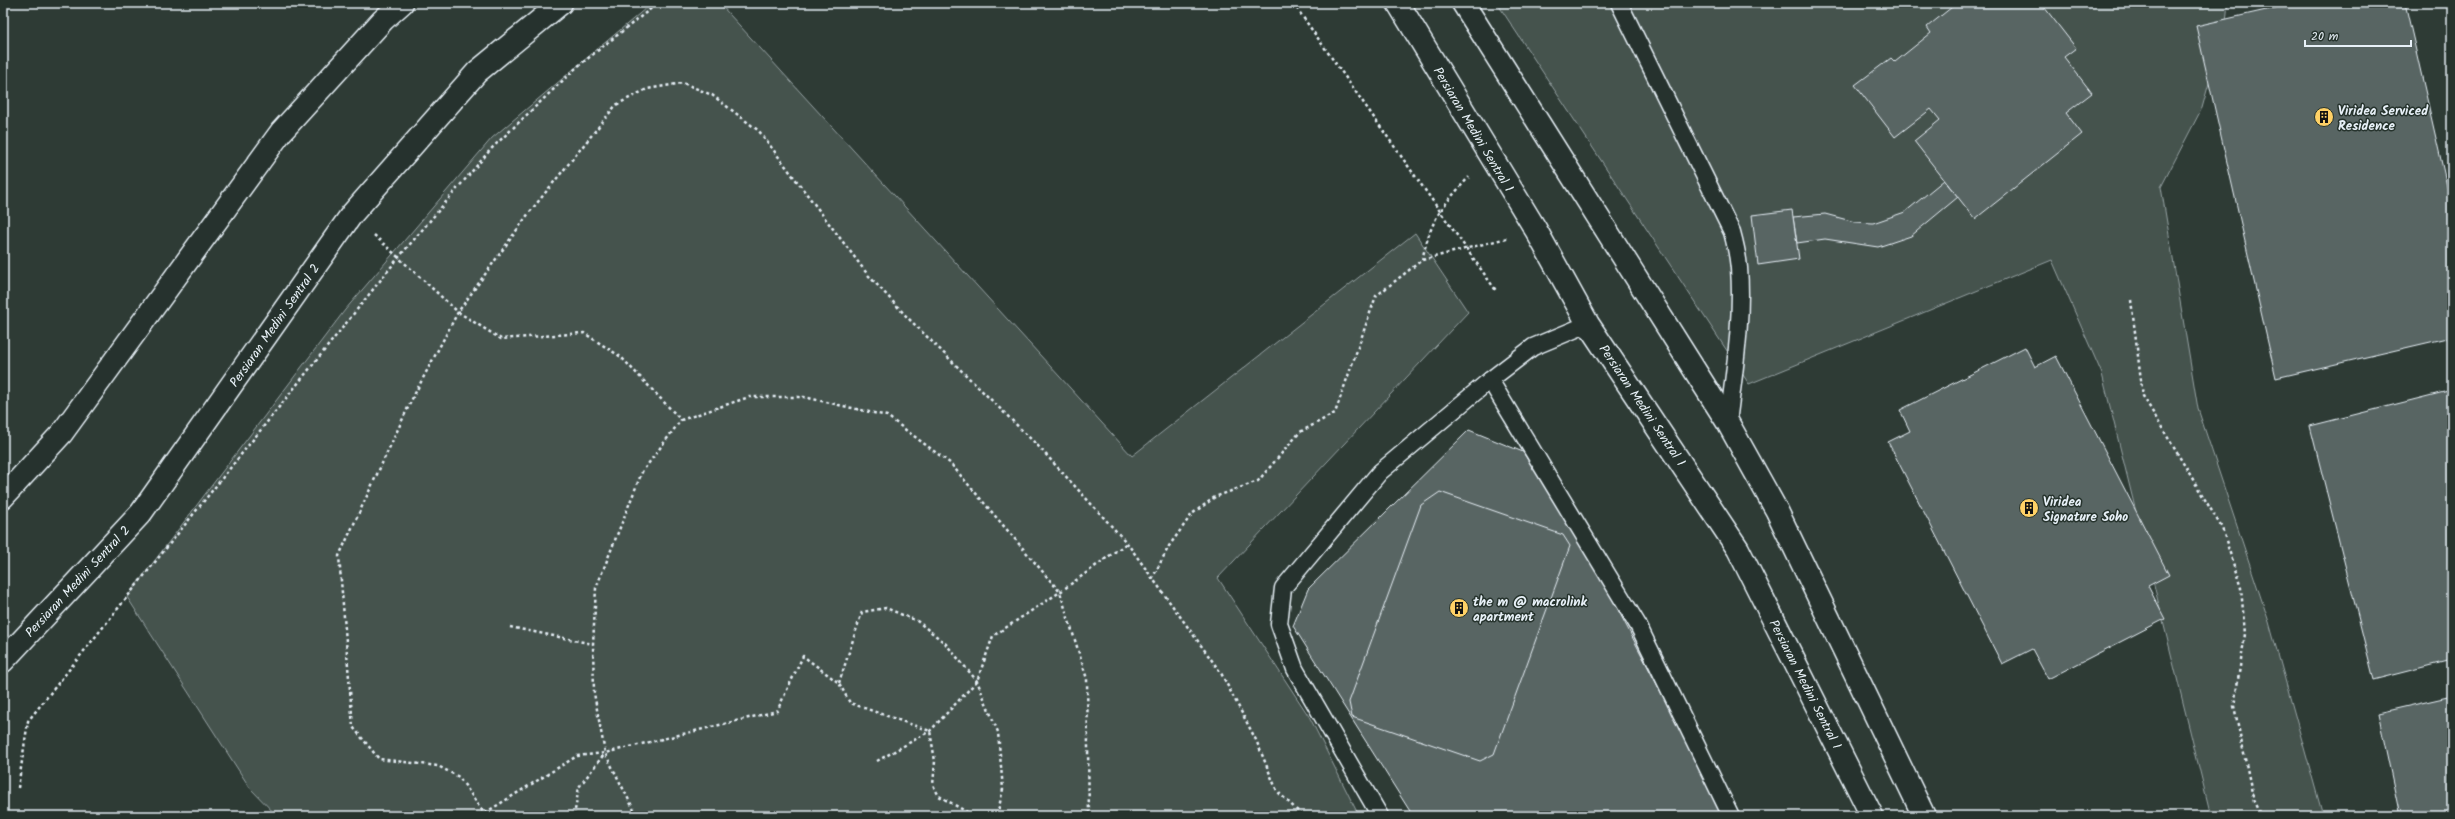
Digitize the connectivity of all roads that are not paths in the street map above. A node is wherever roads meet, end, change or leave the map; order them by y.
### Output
1 (402, 3) edge
2 (560, 3) edge
3 (1398, 3) edge
4 (1463, 3) edge
5 (1619, 3) edge
6 (1588, 324) junction
7 (1490, 380) junction
8 (1728, 423) junction
9 (3, 498) edge
10 (3, 661) edge
11 (1380, 816) edge
12 (1730, 816) edge
13 (1872, 816) edge
14 (1924, 816) edge

1 - 9 street
2 - 10 street, Persiaran Medini Sentral 2
3 - 6 street, Persiaran Medini Sentral 1
4 - 8 street
5 - 8 lane
6 - 7 lane
6 - 13 street, Persiaran Medini Sentral 1
7 - 11 lane
7 - 12 lane
8 - 14 street

